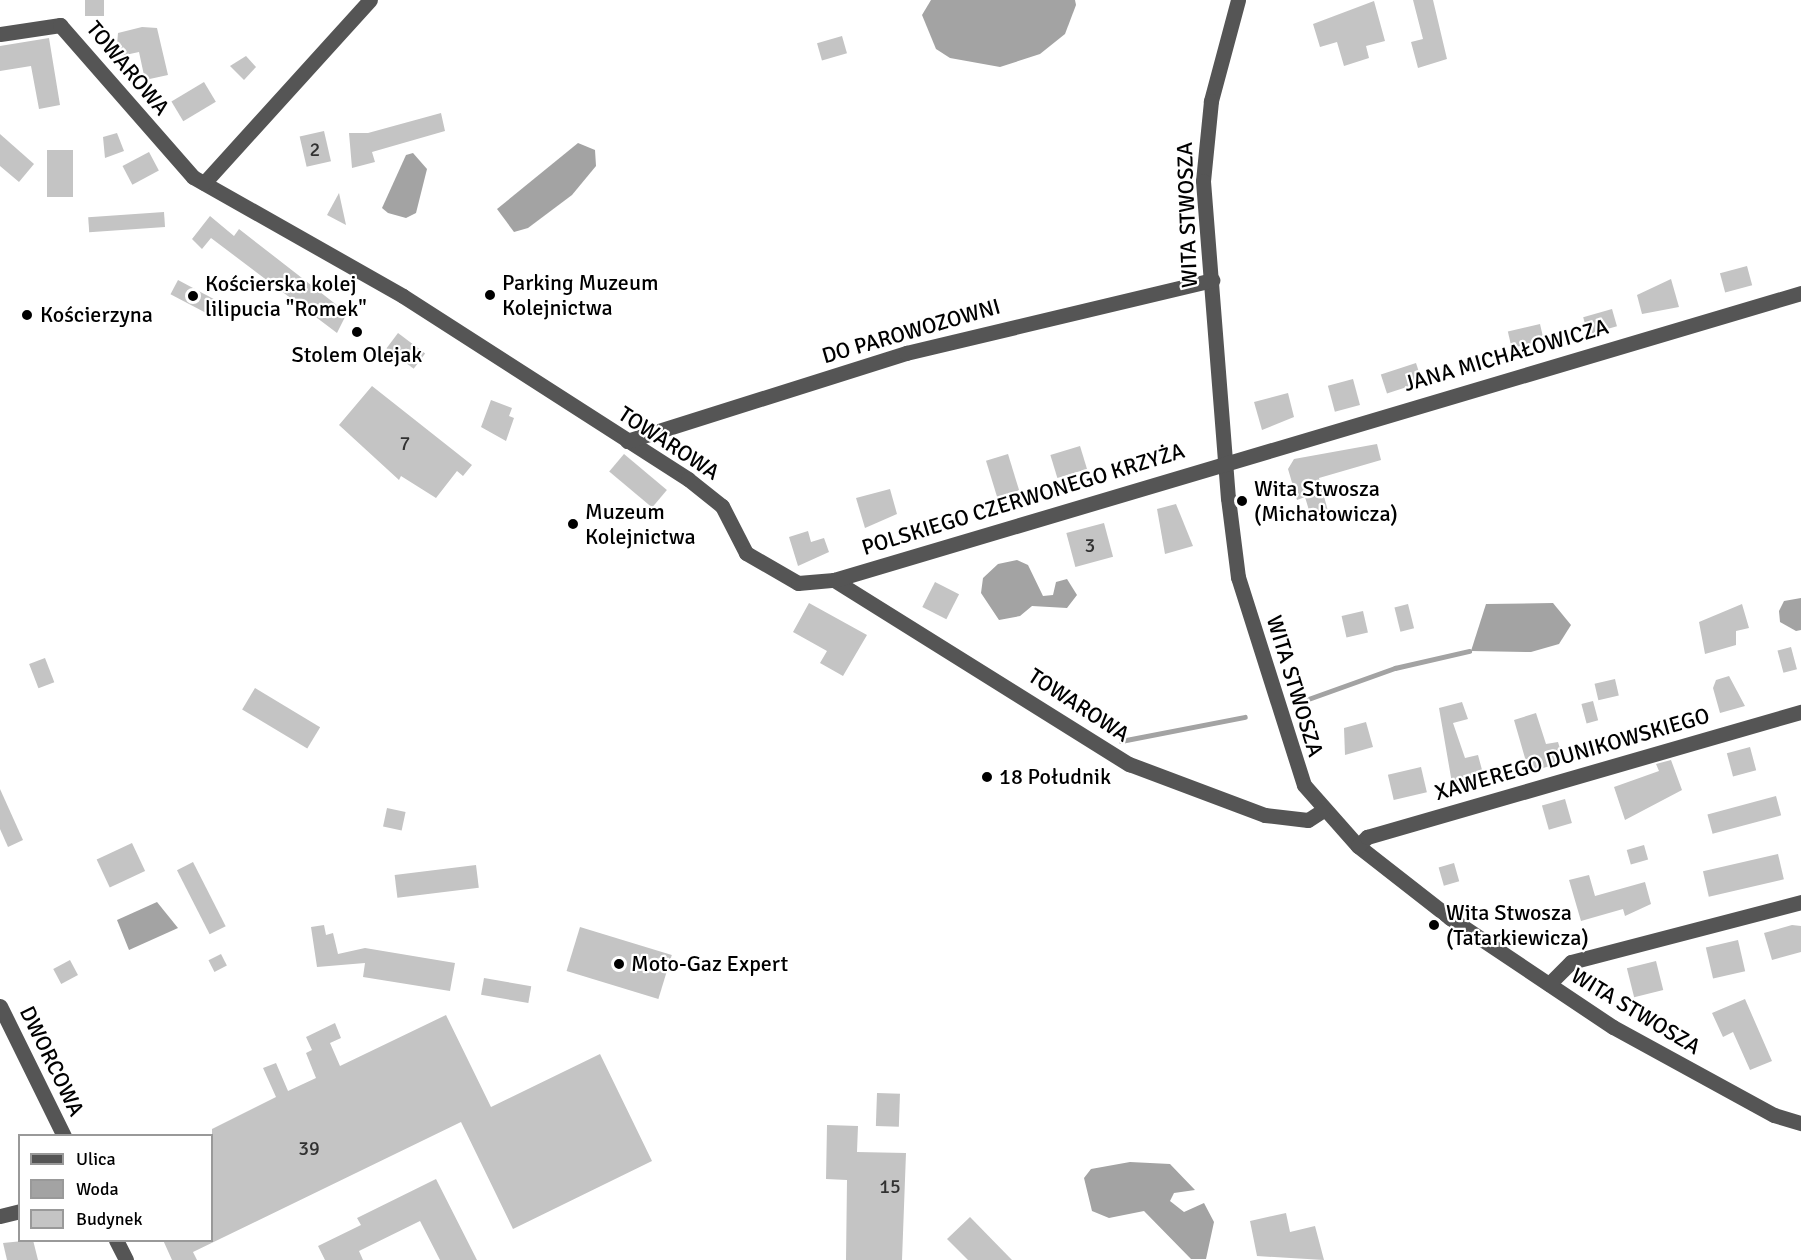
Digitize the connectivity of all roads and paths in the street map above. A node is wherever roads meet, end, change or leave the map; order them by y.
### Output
1 (370, 0) edge
2 (1238, 0) edge
3 (0, 34) edge
4 (204, 183) junction
5 (1212, 280) junction
6 (1801, 293) edge
7 (627, 441) junction
8 (1225, 462) junction
9 (834, 580) junction
10 (1801, 712) edge
11 (1322, 811) junction
12 (1358, 846) junction
13 (1801, 902) edge
14 (1549, 984) junction
15 (0, 1006) edge
16 (1801, 1123) edge
17 (63, 1134) edge
18 (18, 1212) edge
19 (0, 1216) edge
20 (117, 1242) edge
21 (126, 1260) edge

1 - 4 street
2 - 5 street, WITA STWOSZA
3 - 4 street, TOWAROWA
4 - 7 street, TOWAROWA
5 - 7 street, DO PAROWOZOWNI
5 - 8 street, WITA STWOSZA
6 - 8 street, JANA MICHAŁOWICZA
7 - 9 street, TOWAROWA
8 - 9 street, POLSKIEGO CZERWONEGO KRZYŻA
8 - 11 street, WITA STWOSZA
9 - 11 street, TOWAROWA
10 - 12 street, XAWEREGO DUNIKOWSKIEGO
11 - 12 street, WITA STWOSZA
12 - 14 street, WITA STWOSZA
13 - 14 street
14 - 16 street, WITA STWOSZA
15 - 17 street, DWORCOWA
18 - 19 street
20 - 21 street

